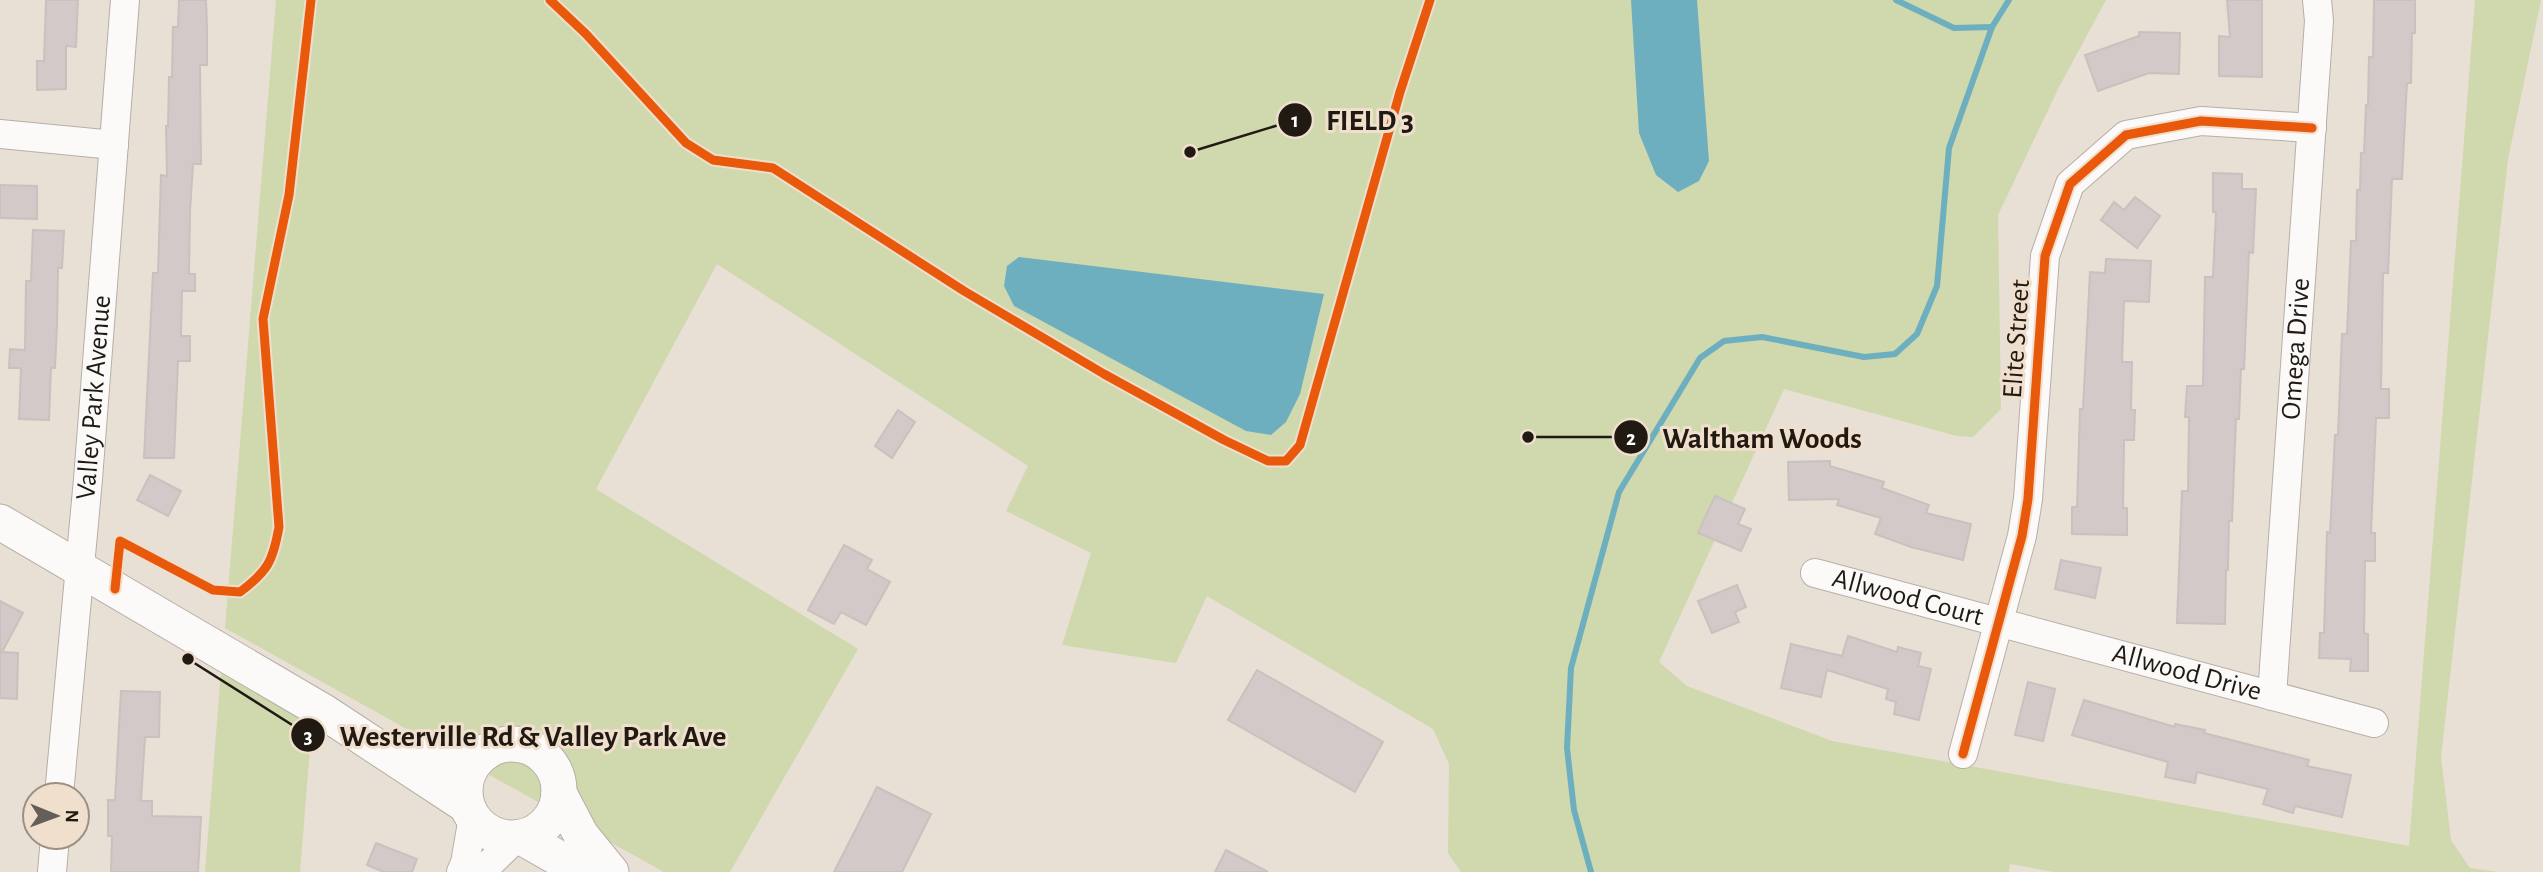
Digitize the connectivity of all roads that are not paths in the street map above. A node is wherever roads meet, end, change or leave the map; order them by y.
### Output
1 (125, 0) edge
2 (2318, 0) edge
3 (2312, 128) junction
4 (0, 134) edge
5 (114, 145) junction
6 (0, 522) edge
7 (78, 568) junction
8 (1815, 573) dead end
9 (1999, 622) junction
10 (2272, 696) junction
11 (2374, 723) dead end
12 (380, 748) junction
13 (486, 752) junction
14 (1963, 754) dead end
15 (60, 781) edge
16 (559, 793) junction
17 (470, 812) junction
18 (519, 838) junction
19 (54, 851) edge
20 (52, 872) edge
21 (461, 872) edge
22 (481, 872) edge
23 (583, 872) edge
24 (611, 872) edge

1 - 5 street, Valley Park Avenue
2 - 3 street, Omega Drive
3 - 9 street, Elite Street
3 - 10 street, Omega Drive
4 - 5 street
5 - 7 street, Valley Park Avenue
6 - 7 main road
7 - 12 main road
7 - 15 street, Valley Park Avenue
8 - 9 street, Allwood Court
9 - 10 street, Allwood Drive
9 - 14 street, Elite Street
10 - 11 street, Allwood Drive
12 - 13 main road
12 - 17 main road
13 - 16 main road
13 - 17 main road
16 - 18 main road
16 - 24 main road
17 - 18 main road
17 - 21 street
18 - 22 street
18 - 23 main road
19 - 20 street

